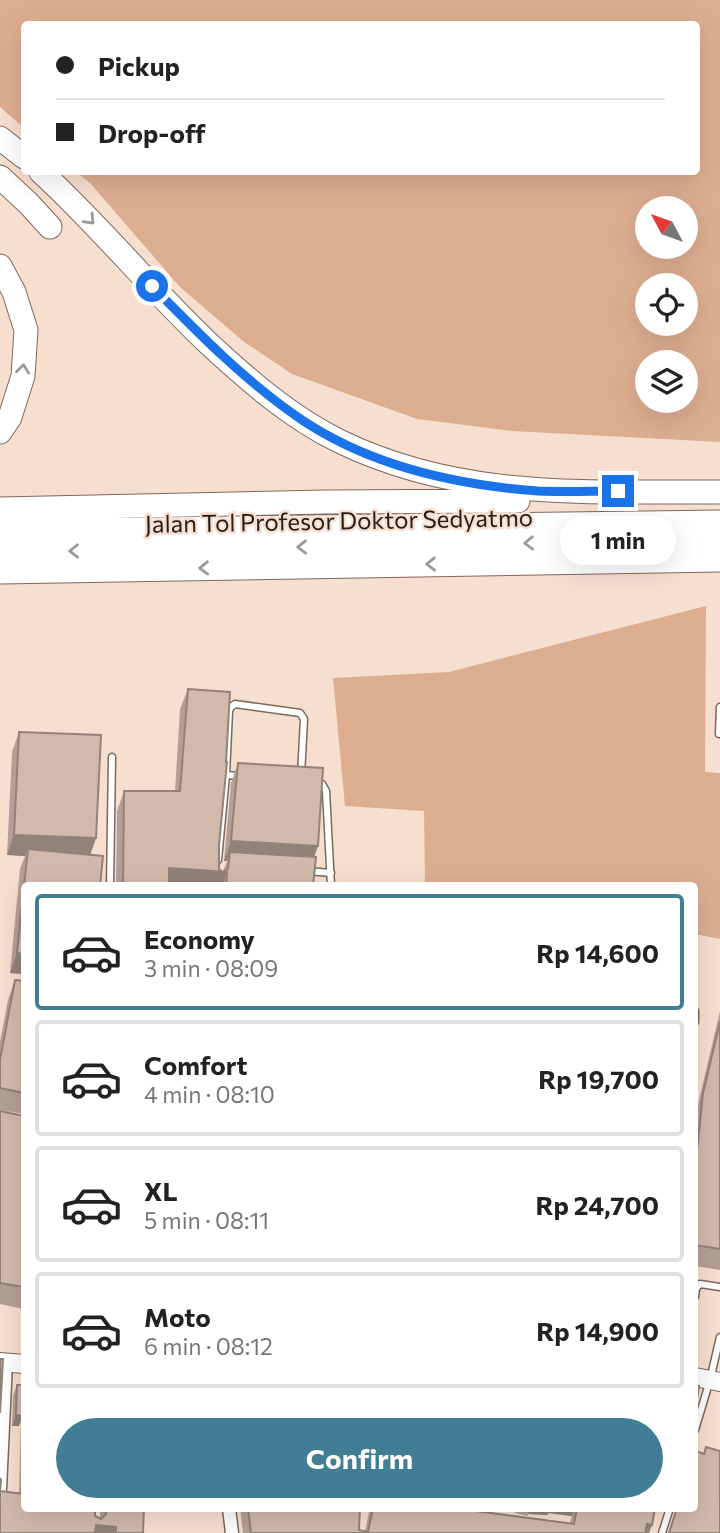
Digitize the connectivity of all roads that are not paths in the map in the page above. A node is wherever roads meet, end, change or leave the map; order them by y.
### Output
1 (0, 138) edge
2 (21, 155) edge
3 (44, 175) edge
4 (0, 177) edge
5 (50, 227) dead end
6 (0, 266) edge
7 (0, 432) edge
8 (720, 492) edge
9 (720, 498) edge
10 (0, 509) edge
11 (720, 523) edge
12 (0, 531) edge
13 (720, 540) edge
14 (0, 552) edge
15 (720, 560) edge
16 (0, 572) edge
17 (720, 707) edge
18 (719, 734) edge
19 (112, 757) dead end
20 (226, 775) junction
21 (246, 777) edge
22 (301, 781) edge
23 (310, 782) edge
24 (111, 802) junction
25 (124, 803) edge
26 (217, 866) edge
27 (293, 871) edge
28 (331, 873) junction
29 (110, 882) edge
30 (331, 882) edge
31 (698, 1286) edge
32 (720, 1287) edge
33 (720, 1337) edge
34 (15, 1362) edge
35 (707, 1386) edge
36 (698, 1419) edge
37 (0, 1489) edge
38 (229, 1512) edge
39 (669, 1512) edge
40 (232, 1533) edge
41 (662, 1533) edge

1 - 2 highway
3 -> 8 highway
4 - 5 highway
7 -> 6 highway
9 - 10 highway, Jalan Tol Profesor Doktor Sedyatmo
11 - 12 highway, Jalan Tol Profesor Doktor Sedyatmo
13 -> 14 highway, Jalan Tol Profesor Doktor Sedyatmo
15 -> 16 highway, Jalan Tol Profesor Doktor Sedyatmo
17 - 18 lane
19 - 24 lane
20 - 21 lane
20 - 22 lane
20 - 26 lane
23 - 28 lane
24 - 25 lane
24 - 29 lane
27 - 28 lane
28 - 30 lane
31 - 32 lane
33 - 35 lane
34 - 37 street
35 - 36 lane
38 - 40 street
39 - 41 lane

